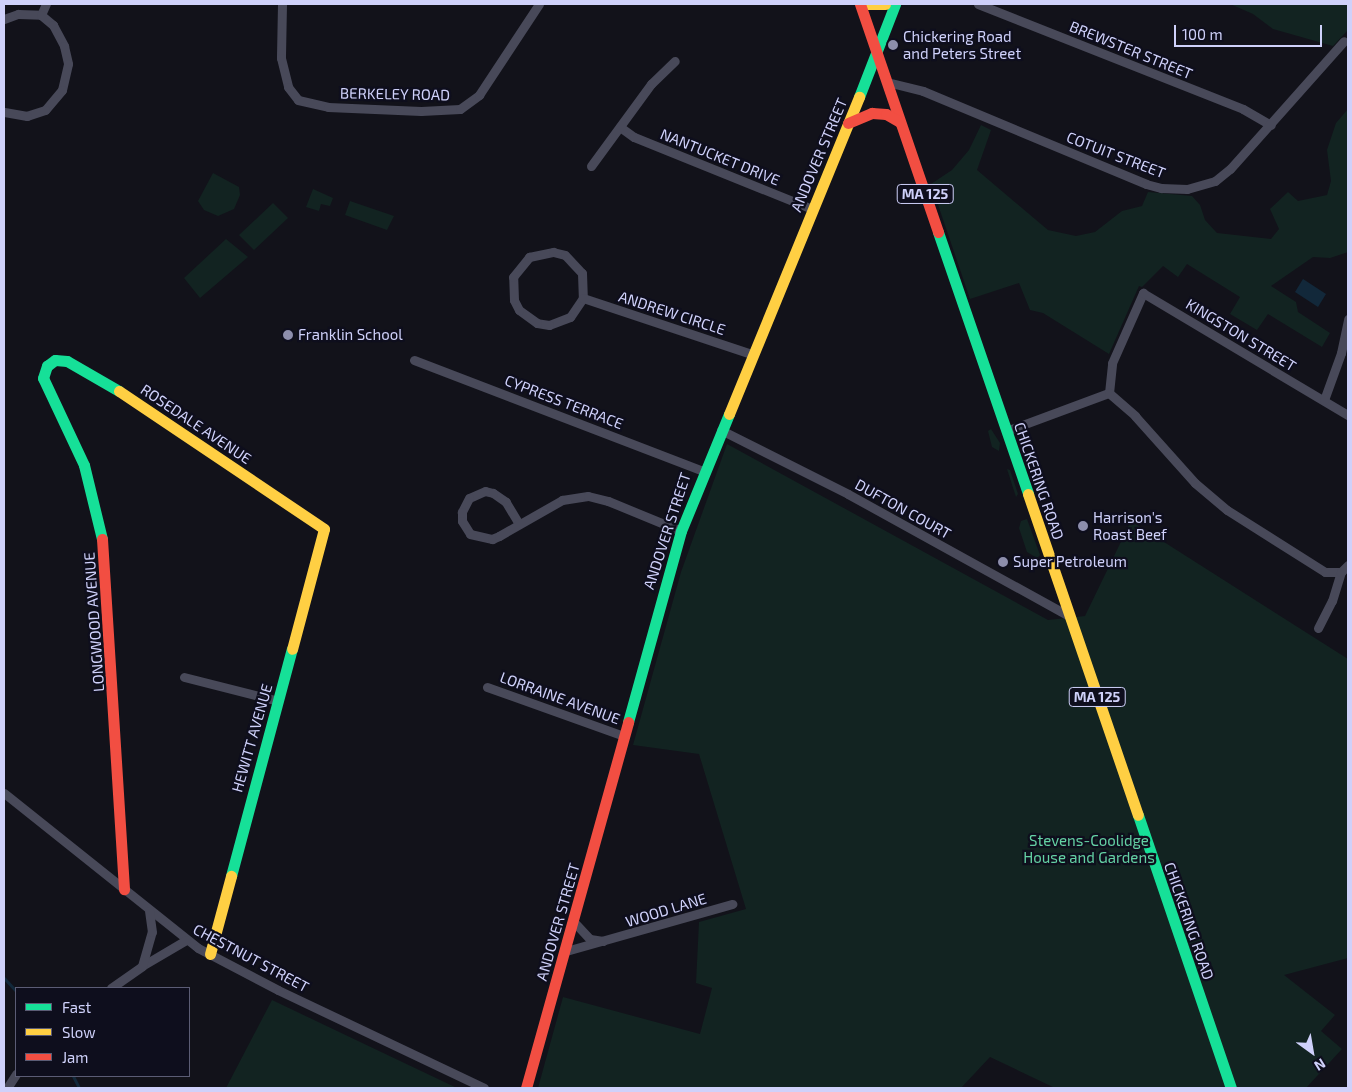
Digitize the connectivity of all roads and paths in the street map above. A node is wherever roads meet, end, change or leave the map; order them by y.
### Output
1 (46, 4) edge
2 (282, 4) edge
3 (539, 4) edge
4 (860, 4) edge
5 (865, 4) edge
6 (885, 4) edge
7 (895, 4) edge
8 (978, 4) edge
9 (42, 14) junction
10 (4, 19) edge
11 (1344, 41) dead end
12 (877, 54) junction
13 (675, 61) dead end
14 (887, 82) junction
15 (4, 112) edge
16 (900, 122) junction
17 (848, 123) junction
18 (1271, 125) junction
19 (620, 127) junction
20 (591, 166) dead end
21 (812, 209) junction
22 (583, 298) junction
23 (1348, 319) edge
24 (751, 354) junction
25 (414, 360) dead end
26 (47, 366) joint
27 (1109, 394) junction
28 (1324, 400) junction
29 (1348, 415) edge
30 (721, 430) junction
31 (1006, 431) junction
32 (703, 471) junction
33 (519, 524) junction
34 (324, 529) joint
35 (681, 531) junction
36 (1348, 565) edge
37 (1341, 572) junction
38 (1069, 616) junction
39 (1318, 628) dead end
40 (184, 677) dead end
41 (487, 687) dead end
42 (278, 701) junction
43 (624, 736) junction
44 (4, 793) edge
45 (124, 889) junction
46 (732, 904) dead end
47 (149, 911) junction
48 (574, 922) junction
49 (186, 940) junction
50 (608, 941) junction
51 (566, 951) junction
52 (210, 954) junction
53 (142, 966) junction
54 (112, 987) edge
55 (15, 1076) edge
56 (459, 1076) junction
57 (7, 1088) edge
58 (473, 1088) edge
59 (484, 1088) edge
60 (526, 1088) edge
61 (1230, 1088) edge

1 - 9 street
2 - 3 street, BERKELEY ROAD
4 - 12 main road, MA 125
5 - 6 main road
7 - 12 main road, ANDOVER STREET
8 - 18 street, BREWSTER STREET
9 - 10 street
9 - 15 street
11 - 18 street, COTUIT STREET
12 - 14 main road, CHICKERING ROAD / MA 125
12 - 17 main road, ANDOVER STREET
13 - 19 street
14 - 16 main road, CHICKERING ROAD / MA 125
14 - 18 street, COTUIT STREET
16 - 17 main road
16 - 31 main road, CHICKERING ROAD / MA 125
17 - 21 main road, ANDOVER STREET
19 - 20 street
19 - 21 street, NANTUCKET DRIVE
21 - 24 main road, ANDOVER STREET
22 - 22 street
22 - 24 street, ANDREW CIRCLE
23 - 28 street
24 - 30 main road, ANDOVER STREET
25 - 32 street, CYPRESS TERRACE
26 - 34 main road, ROSEDALE AVENUE
26 - 45 main road, LONGWOOD AVENUE
27 - 28 street, KINGSTON STREET
27 - 31 street
27 - 37 street
28 - 29 street, KINGSTON STREET
30 - 32 main road, ANDOVER STREET
30 - 38 street, DUFTON COURT
31 - 38 main road, CHICKERING ROAD / MA 125
32 - 35 main road, ANDOVER STREET
33 - 33 street
33 - 35 street
34 - 42 main road, HEWITT AVENUE
35 - 43 main road, ANDOVER STREET
36 - 37 street
37 - 39 street
38 - 61 main road, CHICKERING ROAD / MA 125
40 - 42 street
41 - 43 street, LORRAINE AVENUE
42 - 52 main road, HEWITT AVENUE
43 - 48 main road, ANDOVER STREET
44 - 45 street, CHESTNUT STREET
45 - 47 street, CHESTNUT STREET
46 - 50 street, WOOD LANE
47 - 49 street, CHESTNUT STREET
47 - 53 street
48 - 50 street
48 - 51 main road, ANDOVER STREET
49 - 52 street, CHESTNUT STREET
49 - 53 street
50 - 51 street, WOOD LANE
51 - 60 main road, ANDOVER STREET
52 - 56 street, CHESTNUT STREET
53 - 54 street
55 - 57 street
56 - 58 street, CHESTNUT STREET
56 - 59 street, CHESTNUT STREET

